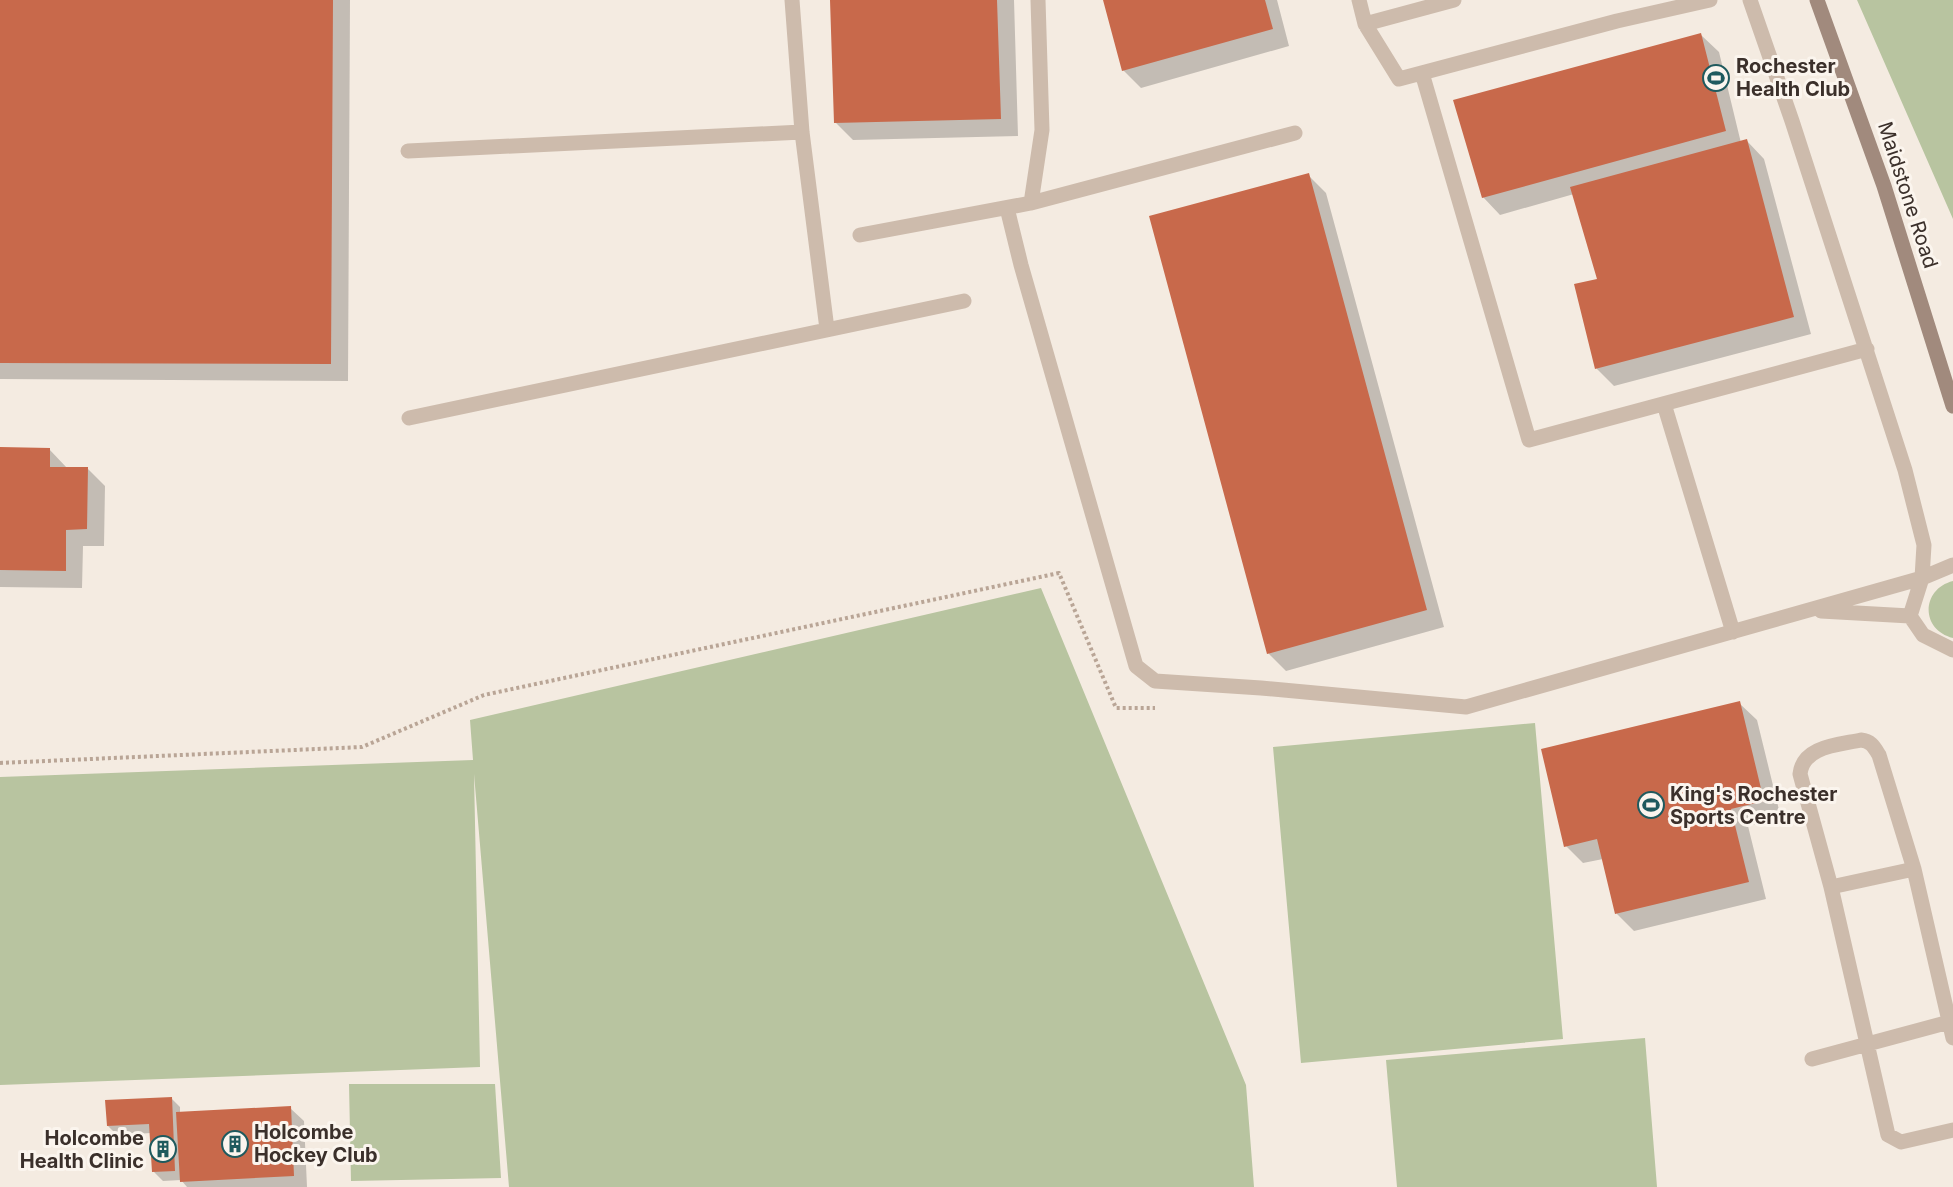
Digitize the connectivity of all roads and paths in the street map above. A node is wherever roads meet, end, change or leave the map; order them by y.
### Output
1 (792, 0) edge
2 (1038, 0) edge
3 (1359, 0) edge
4 (1454, 0) edge
5 (1710, 0) edge
6 (1750, 0) edge
7 (1817, 0) edge
8 (1365, 24) junction
9 (1422, 73) junction
10 (802, 132) junction
11 (1295, 133) dead end
12 (408, 150) dead end
13 (1031, 203) junction
14 (1007, 208) junction
15 (860, 235) dead end
16 (964, 301) dead end
17 (827, 329) junction
18 (1867, 349) junction
19 (1664, 404) junction
20 (1953, 406) edge
21 (409, 418) dead end
22 (1953, 565) edge
23 (1922, 578) junction
24 (1809, 610) junction
25 (1910, 616) junction
26 (1733, 632) junction
27 (1953, 650) edge
28 (1163, 708) dead end
29 (0, 763) edge
30 (1914, 869) junction
31 (1831, 887) junction
32 (1951, 1021) edge
33 (1953, 1038) edge
34 (1866, 1043) junction
35 (1812, 1059) dead end
36 (1953, 1130) edge

1 - 10 lane
2 - 13 lane
3 - 8 lane
4 - 8 lane
5 - 9 lane
6 - 18 lane
7 - 20 main road, Maidstone Road
8 - 9 lane
9 - 19 lane
10 - 12 lane
10 - 17 lane
11 - 13 lane
13 - 14 lane
14 - 15 lane
14 - 26 lane
16 - 17 lane
17 - 21 lane
18 - 19 lane
18 - 23 lane
19 - 26 lane
22 - 23 lane
23 - 24 lane
23 - 25 lane
24 - 25 lane
24 - 26 lane
25 - 27 lane
28 - 29 path
30 - 31 lane
30 - 31 lane
30 - 32 lane
31 - 34 lane
32 - 33 lane
32 - 34 lane
34 - 35 lane
34 - 36 lane

